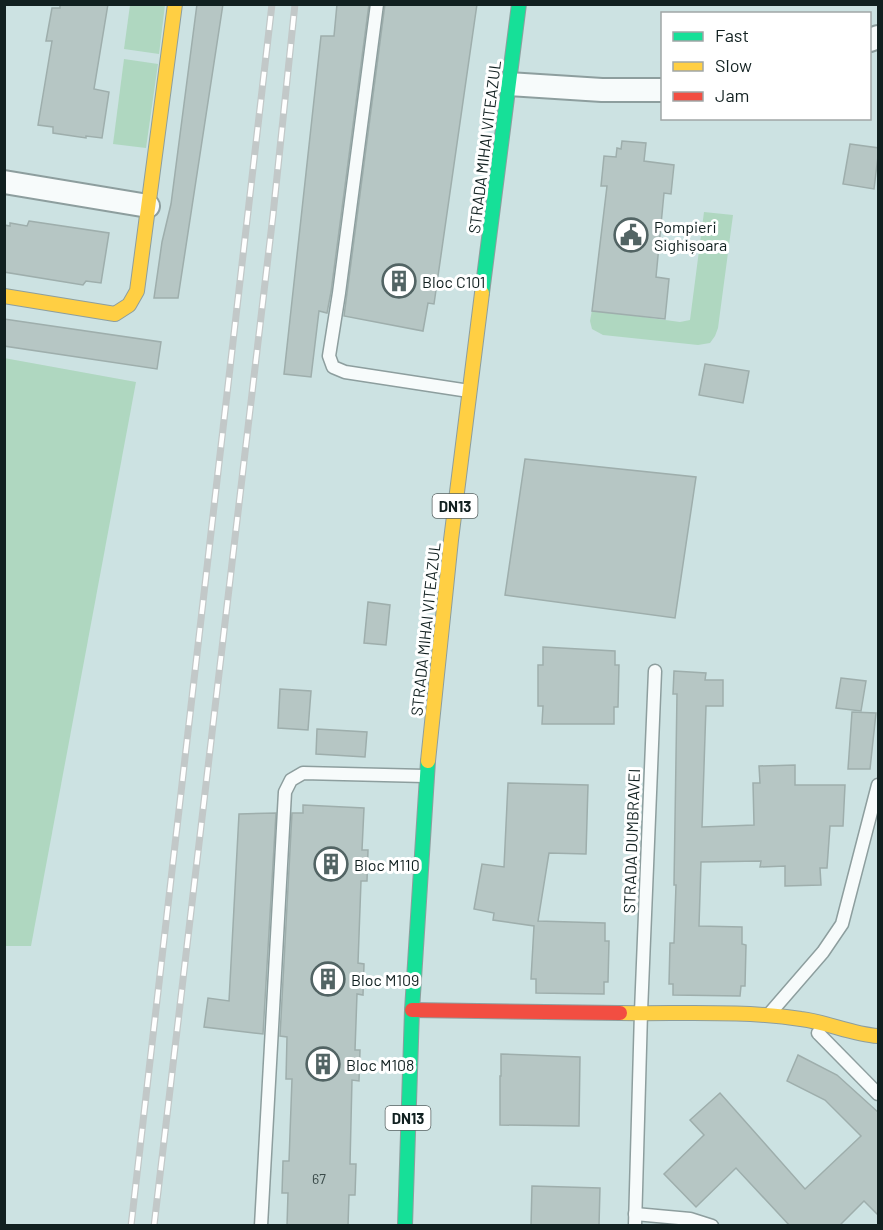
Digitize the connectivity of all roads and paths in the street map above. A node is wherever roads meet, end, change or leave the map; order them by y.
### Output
1 (176, 4) edge
2 (377, 4) edge
3 (519, 4) edge
4 (508, 84) junction
5 (661, 90) edge
6 (4, 182) edge
7 (148, 206) junction
8 (4, 296) edge
9 (469, 391) junction
10 (655, 671) dead end
11 (426, 776) junction
12 (879, 785) edge
13 (412, 1011) junction
14 (641, 1012) junction
15 (768, 1015) junction
16 (804, 1019) junction
17 (879, 1036) edge
18 (879, 1094) edge
19 (635, 1220) edge
20 (261, 1226) edge
21 (405, 1226) edge
22 (712, 1226) edge

1 - 7 main road
2 - 9 lane
3 - 4 main road, STRADA MIHAI VITEAZUL / DN13
4 - 5 street
4 - 9 main road, STRADA MIHAI VITEAZUL / DN13
6 - 7 street
7 - 8 main road
9 - 11 main road, STRADA MIHAI VITEAZUL / DN13
10 - 14 lane, STRADA DUMBRAVEI
11 - 13 main road, STRADA MIHAI VITEAZUL / DN13
11 - 20 lane
12 - 15 lane
13 - 14 main road
13 - 21 main road, STRADA MIHAI VITEAZUL / DN13
14 - 15 main road
14 - 19 lane, STRADA DUMBRAVEI
15 - 16 main road
16 - 17 main road
16 - 18 lane
19 - 22 lane

